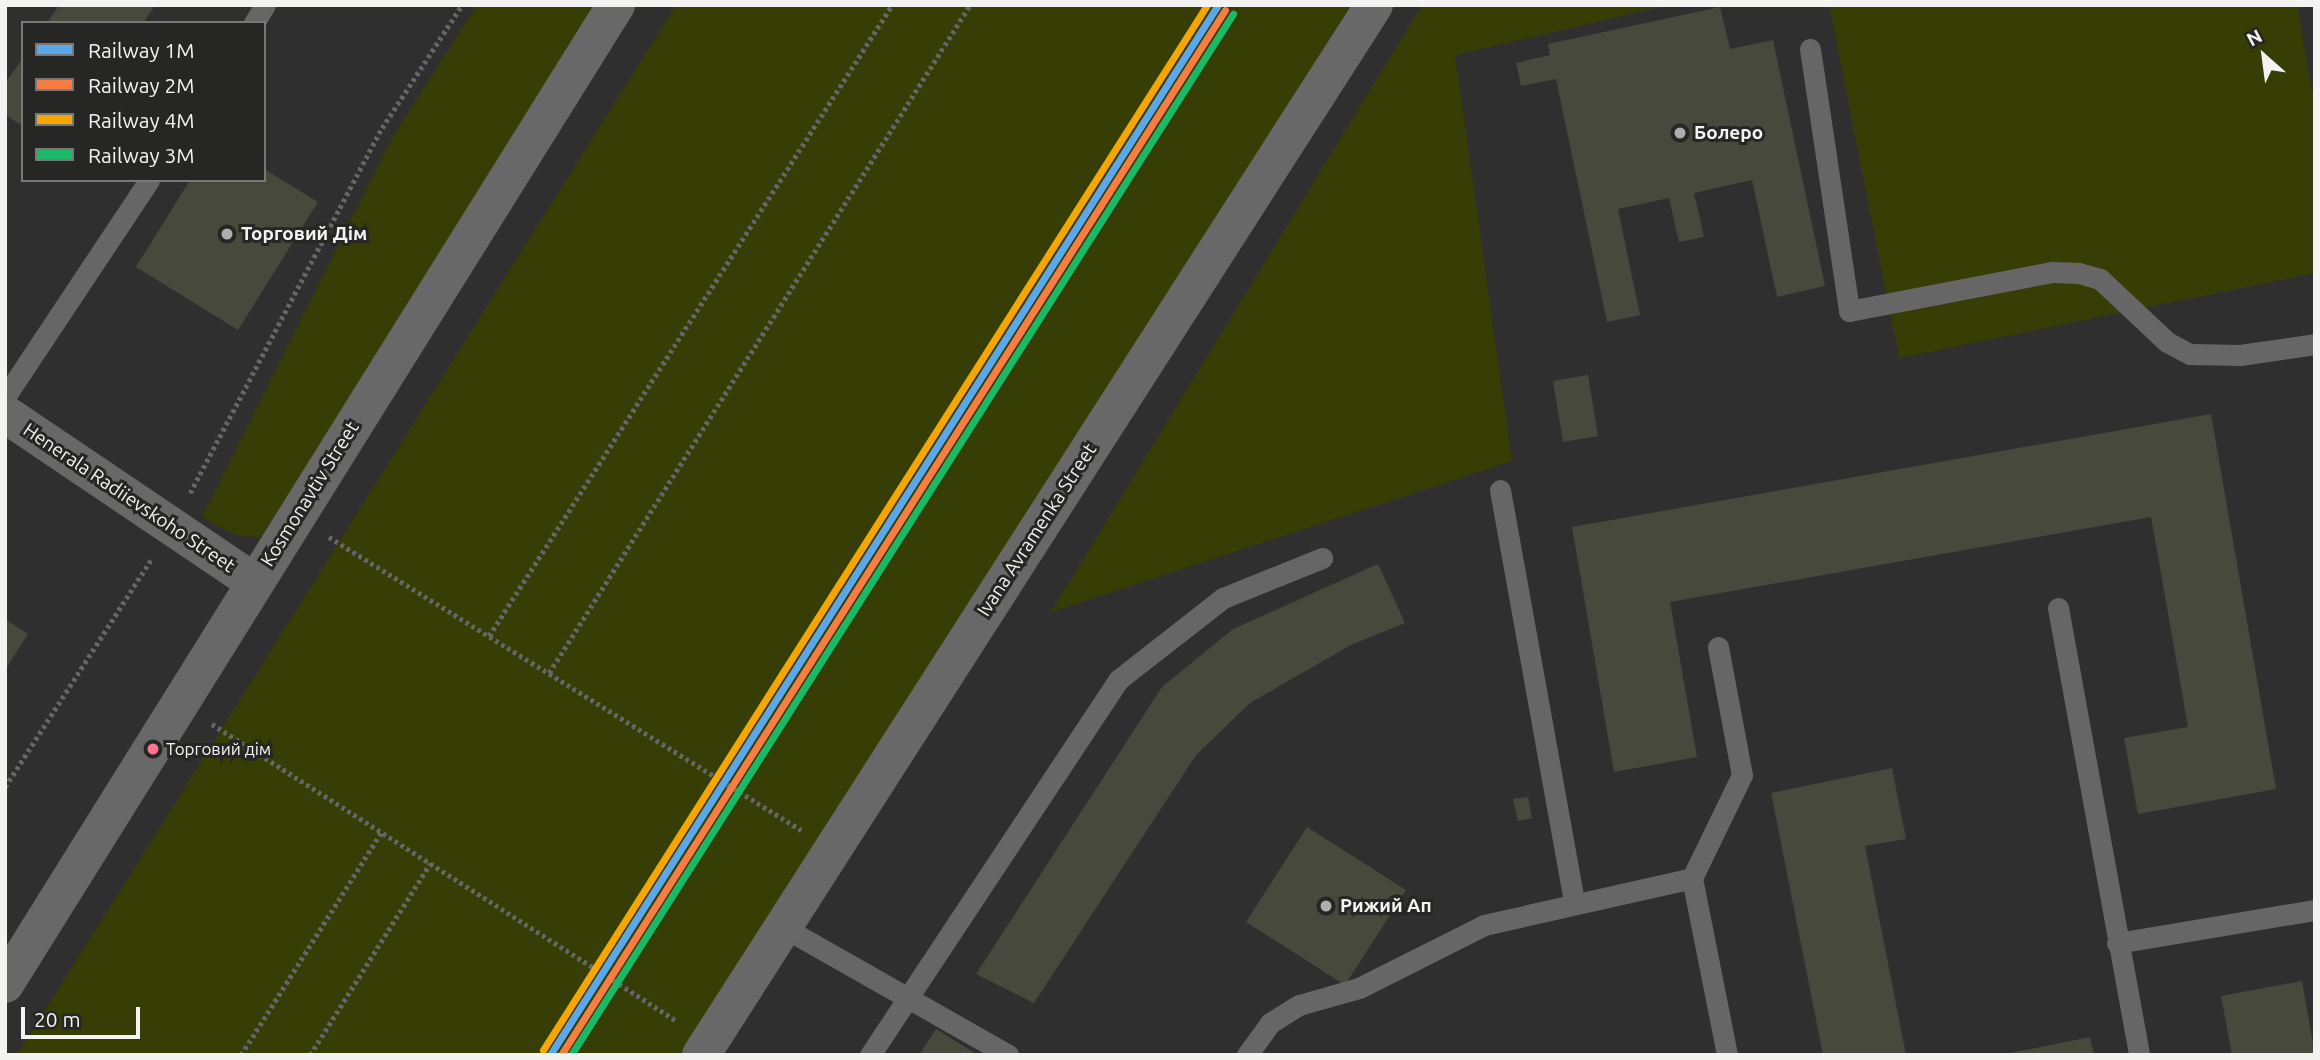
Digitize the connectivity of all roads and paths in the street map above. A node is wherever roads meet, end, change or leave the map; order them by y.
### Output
1 (265, 5) edge
2 (462, 5) edge
3 (617, 5) edge
4 (892, 5) edge
5 (970, 5) edge
6 (1374, 5) edge
7 (255, 21) edge
8 (1810, 49) dead end
9 (148, 182) edge
10 (2315, 344) edge
11 (5, 397) edge
12 (5, 414) edge
13 (1500, 490) dead end
14 (296, 517) junction
15 (173, 526) junction
16 (1322, 558) dead end
17 (254, 582) junction
18 (2058, 608) dead end
19 (489, 636) junction
20 (1718, 647) dead end
21 (550, 673) junction
22 (182, 704) junction
23 (5, 787) edge
24 (381, 833) junction
25 (832, 849) junction
26 (430, 864) junction
27 (1692, 878) junction
28 (1574, 903) junction
29 (2315, 910) edge
30 (783, 926) junction
31 (2117, 943) junction
32 (5, 984) edge
33 (905, 999) junction
34 (705, 1048) edge
35 (241, 1055) edge
36 (310, 1055) edge
37 (870, 1055) edge
38 (1007, 1055) edge
39 (1247, 1055) edge
40 (1727, 1055) edge
41 (2139, 1055) edge

1 - 7 lane
2 - 15 path
3 - 14 street, Kosmonavtiv Street
4 - 19 path
5 - 21 path
6 - 25 street, Ivana Avramenka Street
8 - 10 lane
9 - 11 lane
12 - 15 street, Henerala Radiievskoho Street
13 - 28 lane
14 - 17 street, Kosmonavtiv Street
14 - 19 path
15 - 17 street, Henerala Radiievskoho Street
15 - 23 path
16 - 33 lane
17 - 22 street, Kosmonavtiv Street
18 - 31 lane
19 - 21 path
20 - 27 lane
21 - 25 path
22 - 24 path
22 - 32 street, Kosmonavtiv Street
24 - 26 path
24 - 35 path
25 - 30 street, Ivana Avramenka Street
26 - 34 path
26 - 36 path
27 - 28 lane
27 - 40 lane
28 - 39 lane
29 - 31 lane
30 - 33 lane
30 - 34 street, Ivana Avramenka Street
31 - 41 lane
33 - 37 lane
33 - 38 lane

